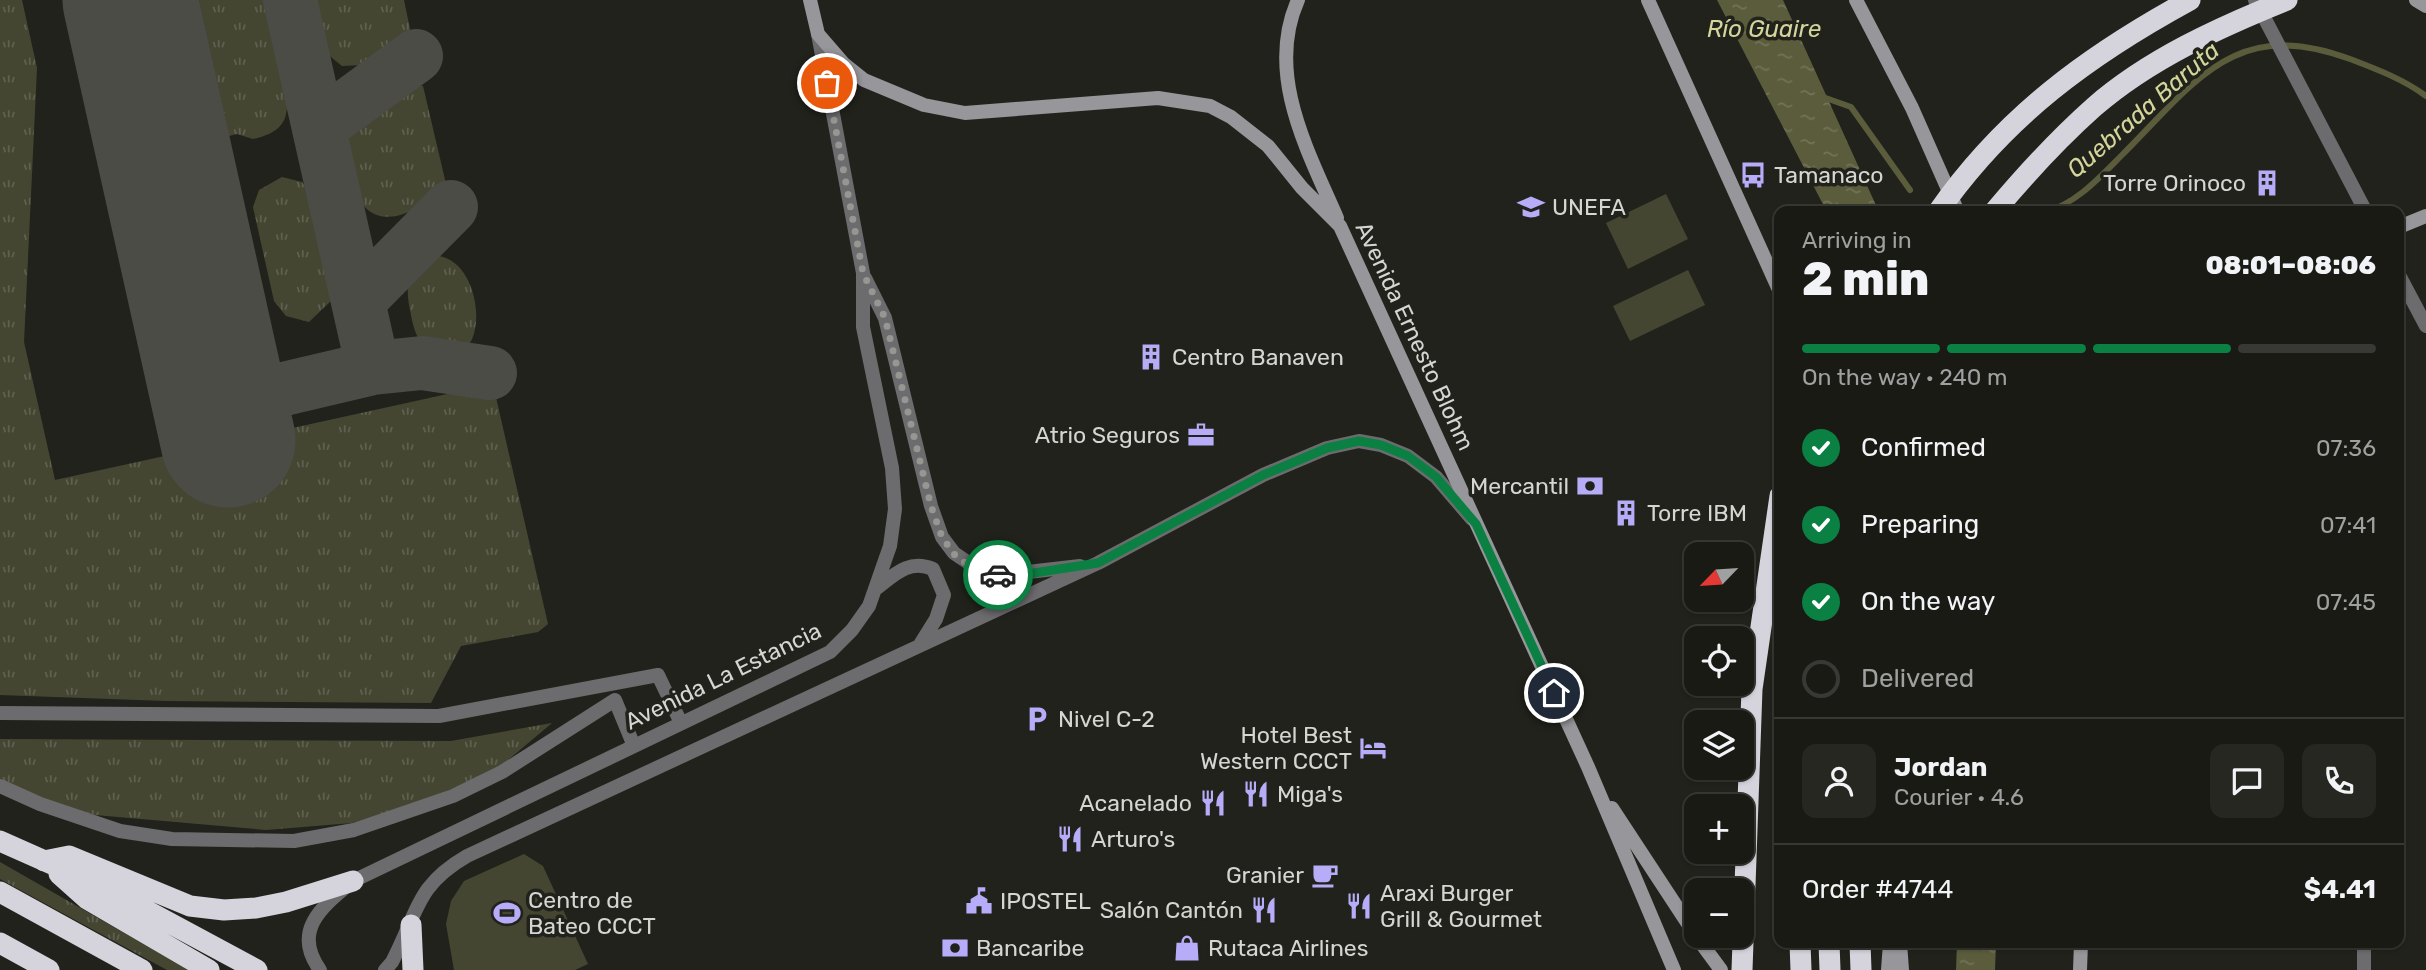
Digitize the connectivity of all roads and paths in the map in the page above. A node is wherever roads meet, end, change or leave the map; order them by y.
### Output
1 (810, 0) edge
2 (1298, 0) edge
3 (1648, 0) edge
4 (1856, 0) edge
5 (2190, 0) edge
6 (2255, 0) edge
7 (2287, 0) edge
8 (2416, 0) edge
9 (2426, 6) edge
10 (818, 34) junction
11 (1942, 206) edge
12 (1955, 206) edge
13 (1999, 206) edge
14 (2363, 206) edge
15 (2426, 216) edge
16 (2404, 224) edge
17 (1340, 226) junction
18 (863, 273) junction
19 (1774, 279) edge
20 (2404, 284) edge
21 (2426, 326) edge
22 (1476, 524) junction
23 (1774, 538) edge
24 (1098, 563) junction
25 (876, 589) junction
26 (921, 643) junction
27 (0, 713) edge
28 (681, 723) junction
29 (634, 746) junction
30 (1593, 778) junction
31 (0, 786) edge
32 (0, 841) edge
33 (44, 861) junction
34 (353, 881) junction
35 (0, 892) edge
36 (1684, 918) edge
37 (411, 925) junction
38 (0, 943) edge
39 (1705, 948) edge
40 (1800, 948) edge
41 (1860, 948) edge
42 (1890, 948) edge
43 (1900, 948) edge
44 (2081, 948) edge
45 (2364, 948) edge
46 (49, 970) edge
47 (142, 970) edge
48 (209, 970) edge
49 (257, 970) edge
50 (320, 970) edge
51 (385, 970) edge
52 (413, 970) edge
53 (1674, 970) edge
54 (1721, 970) edge
55 (1742, 970) edge
56 (1801, 970) edge
57 (1861, 970) edge
58 (1888, 970) edge
59 (1902, 970) edge
60 (2080, 970) edge
61 (2364, 970) edge

1 - 10 street, Avenida La Estancia
2 - 17 street
3 - 19 street
4 - 12 street
5 - 11 highway
6 - 14 street
7 - 13 highway
8 - 9 street
10 - 17 street, Avenida Ernesto Blohm
10 - 18 street, Avenida La Estancia
15 - 16 street
17 - 22 street, Avenida Ernesto Blohm
18 - 24 street, Avenida La Estancia
18 - 25 street, Avenida La Estancia
20 - 21 street
22 - 24 street, Avenida La Estancia
22 - 30 street, Avenida Ernesto Blohm
23 - 55 highway
24 - 26 street, Avenida La Estancia
25 - 26 street
25 - 28 street, Avenida La Estancia
26 - 37 street, Avenida La Estancia
27 - 28 street
28 - 29 street, Avenida La Estancia
29 - 31 street
29 - 34 street, Avenida La Estancia
30 - 36 street
30 - 53 street
32 - 33 highway
33 - 34 highway
33 - 48 highway
33 - 49 highway
34 - 50 street, Avenida La Estancia
35 - 47 highway
37 - 51 street, Avenida La Estancia
37 - 52 highway
38 - 46 highway
39 - 54 street
40 - 56 highway
41 - 57 highway
42 - 58 street
43 - 59 street
44 - 60 street
45 - 61 street

